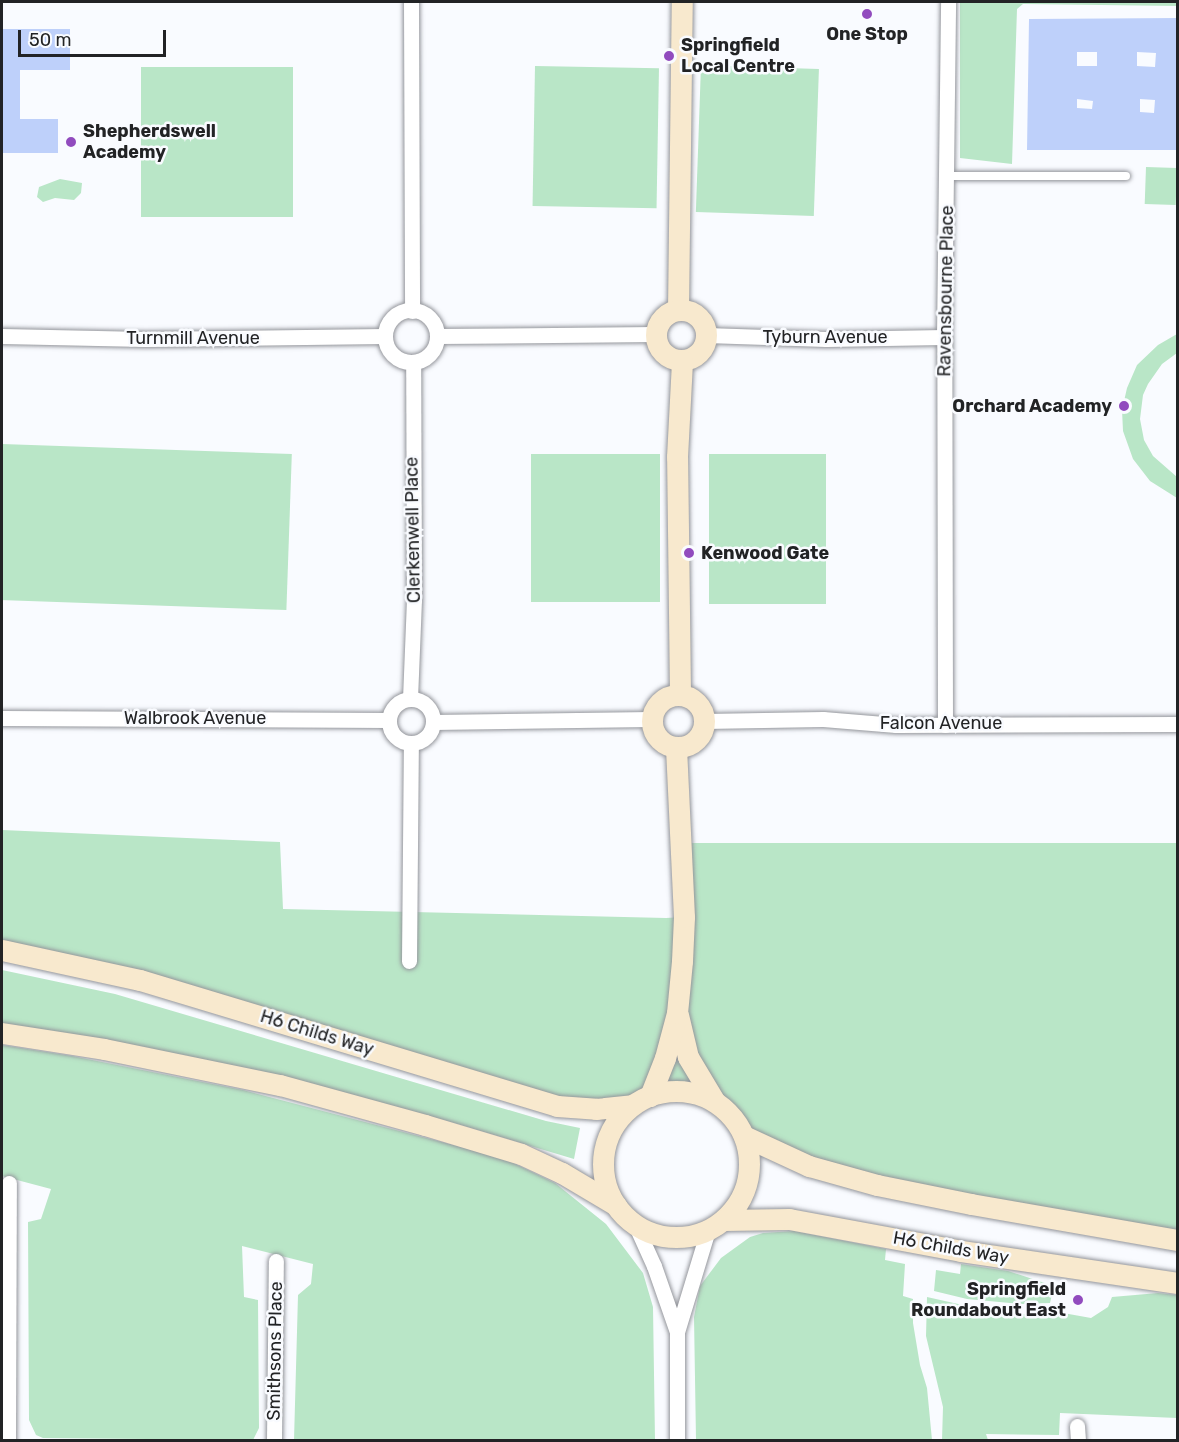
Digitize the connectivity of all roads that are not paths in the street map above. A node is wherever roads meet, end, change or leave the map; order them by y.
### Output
1 (411, 2) edge
2 (682, 2) edge
3 (948, 2) edge
4 (947, 176) junction
5 (1126, 176) dead end
6 (678, 310) junction
7 (412, 311) junction
8 (656, 334) junction
9 (706, 335) junction
10 (2, 336) edge
11 (385, 336) junction
12 (436, 336) junction
13 (944, 337) junction
14 (682, 360) junction
15 (413, 362) junction
16 (680, 694) junction
17 (411, 699) junction
18 (2, 718) edge
19 (651, 719) junction
20 (389, 720) junction
21 (704, 721) junction
22 (433, 722) junction
23 (1178, 724) edge
24 (945, 725) junction
25 (411, 743) junction
26 (676, 747) junction
27 (2, 950) edge
28 (409, 962) dead end
29 (677, 1013) junction
30 (2, 1033) edge
31 (641, 1101) junction
32 (715, 1102) junction
33 (744, 1136) junction
34 (9, 1183) dead end
35 (616, 1205) junction
36 (635, 1224) junction
37 (716, 1225) junction
38 (1178, 1240) edge
39 (276, 1262) dead end
40 (1178, 1283) edge
41 (677, 1332) junction
42 (8, 1440) edge
43 (274, 1440) edge
44 (677, 1440) edge

1 - 7 street
2 - 6 street
3 - 4 street, Ravensbourne Place
4 - 5 lane
4 - 13 street, Ravensbourne Place
6 - 8 street
6 - 9 street
7 - 11 street
7 - 12 street
8 - 12 street
8 - 14 street
9 - 13 street, Tyburn Avenue
9 - 14 street
10 - 11 street, Turnmill Avenue
11 - 15 street
12 - 15 street
13 - 24 street, Ravensbourne Place
14 - 16 street
15 - 17 street, Clerkenwell Place
16 - 19 street
16 - 21 street
17 - 20 street
17 - 22 street
18 - 20 street, Walbrook Avenue
19 - 22 street
19 - 26 street
20 - 25 street
21 - 24 street, Falcon Avenue
21 - 26 street
22 - 25 street
23 - 24 street, Falcon Avenue
25 - 28 street
26 - 29 street
27 - 31 street, H6 Childs Way
29 - 31 street
29 - 32 street
30 - 35 street
31 - 32 street
31 - 35 street
32 - 33 street
33 - 37 street
33 - 38 street
34 - 42 street
35 - 36 street
36 - 37 street
36 - 41 street
37 - 40 street, H6 Childs Way
37 - 41 street
39 - 43 street, Smithsons Place
41 - 44 street

